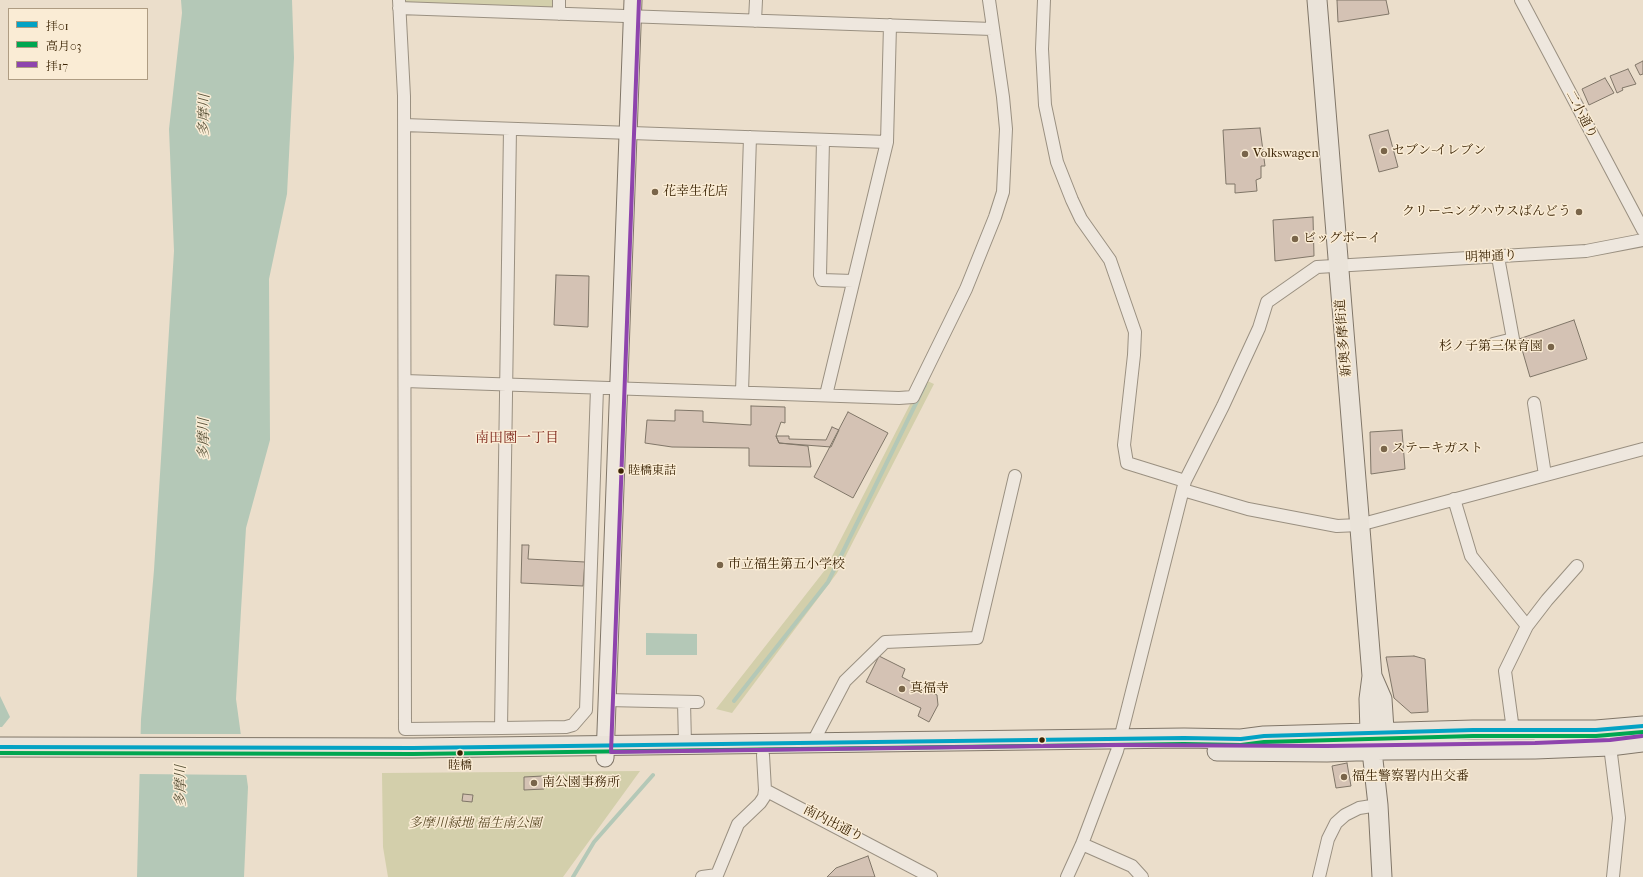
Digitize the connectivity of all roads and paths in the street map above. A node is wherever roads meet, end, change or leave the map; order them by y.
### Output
1 (559, 0) edge
2 (756, 0) edge
3 (989, 0) edge
4 (1044, 0) edge
5 (1317, 0) edge
6 (1521, 0) edge
7 (399, 4) edge
8 (632, 8) edge
9 (559, 14) junction
10 (755, 21) junction
11 (890, 25) junction
12 (992, 29) junction
13 (404, 125) junction
14 (510, 129) junction
15 (628, 133) junction
16 (750, 137) junction
17 (824, 140) junction
18 (887, 142) junction
19 (1643, 230) edge
20 (1643, 240) edge
21 (1498, 257) junction
22 (1338, 266) junction
23 (852, 281) junction
24 (1494, 344) dead end
25 (405, 381) junction
26 (507, 384) junction
27 (597, 388) junction
28 (619, 389) junction
29 (742, 392) junction
30 (826, 395) junction
31 (1534, 403) dead end
32 (1643, 449) edge
33 (1545, 475) junction
34 (1015, 476) dead end
35 (1184, 486) junction
36 (1454, 499) junction
37 (1360, 525) junction
38 (1577, 566) dead end
39 (1527, 626) junction
40 (607, 700) junction
41 (684, 702) junction
42 (698, 702) dead end
43 (1643, 726) edge
44 (501, 728) junction
45 (1514, 730) junction
46 (1378, 741) junction
47 (813, 742) junction
48 (1643, 742) edge
49 (685, 744) junction
50 (1118, 745) junction
51 (1610, 746) junction
52 (0, 747) edge
53 (606, 751) junction
54 (371, 754) junction
55 (763, 755) junction
56 (0, 760) edge
57 (765, 790) junction
58 (1378, 805) junction
59 (1082, 844) junction
60 (702, 877) edge
61 (931, 877) edge
62 (1067, 877) edge
63 (1142, 877) edge
64 (1320, 877) edge
65 (1382, 877) edge
66 (1394, 877) edge
67 (1613, 877) edge

1 - 9 street
2 - 10 street
3 - 12 street
4 - 35 street
5 - 22 main road, 新奥多摩街道
6 - 19 street, 二小通り
7 - 9 street
7 - 13 street
8 - 9 street
8 - 10 street
8 - 15 street
10 - 11 street
11 - 12 street
11 - 18 street
12 - 30 street
13 - 14 street
13 - 25 street
14 - 15 street
14 - 26 street
15 - 16 street
15 - 28 street
16 - 17 street
16 - 29 street
17 - 18 street
17 - 23 street
18 - 23 street
20 - 21 street, 明神通り
21 - 22 street, 明神通り
21 - 24 street
22 - 35 street, 明神通り
22 - 37 main road, 新奥多摩街道
23 - 30 street
25 - 26 street
25 - 44 street
26 - 27 street
26 - 44 street
27 - 28 street
27 - 44 street
28 - 29 street
28 - 40 street
29 - 30 street
31 - 33 street
32 - 33 street
33 - 36 street
34 - 47 street
35 - 37 street
35 - 50 street, 明神通り
36 - 37 street
36 - 39 street
37 - 46 main road, 新奥多摩街道
38 - 39 street
39 - 45 street
40 - 41 street
40 - 53 street
41 - 42 street
41 - 49 street
43 - 45 main road
45 - 46 main road
46 - 50 main road
46 - 51 main road
46 - 58 main road, 新奥多摩街道
46 - 66 main road, 新奥多摩街道
47 - 49 main road
47 - 50 main road
48 - 51 main road
49 - 53 main road
50 - 55 main road
50 - 59 street, 明神通り
51 - 67 street
52 - 54 main road
53 - 54 main road
53 - 55 main road
54 - 56 main road
55 - 57 street
57 - 60 street
57 - 61 street, 南内出通り
58 - 64 street
58 - 65 main road, 新奥多摩街道
59 - 62 street, 明神通り
59 - 63 street

